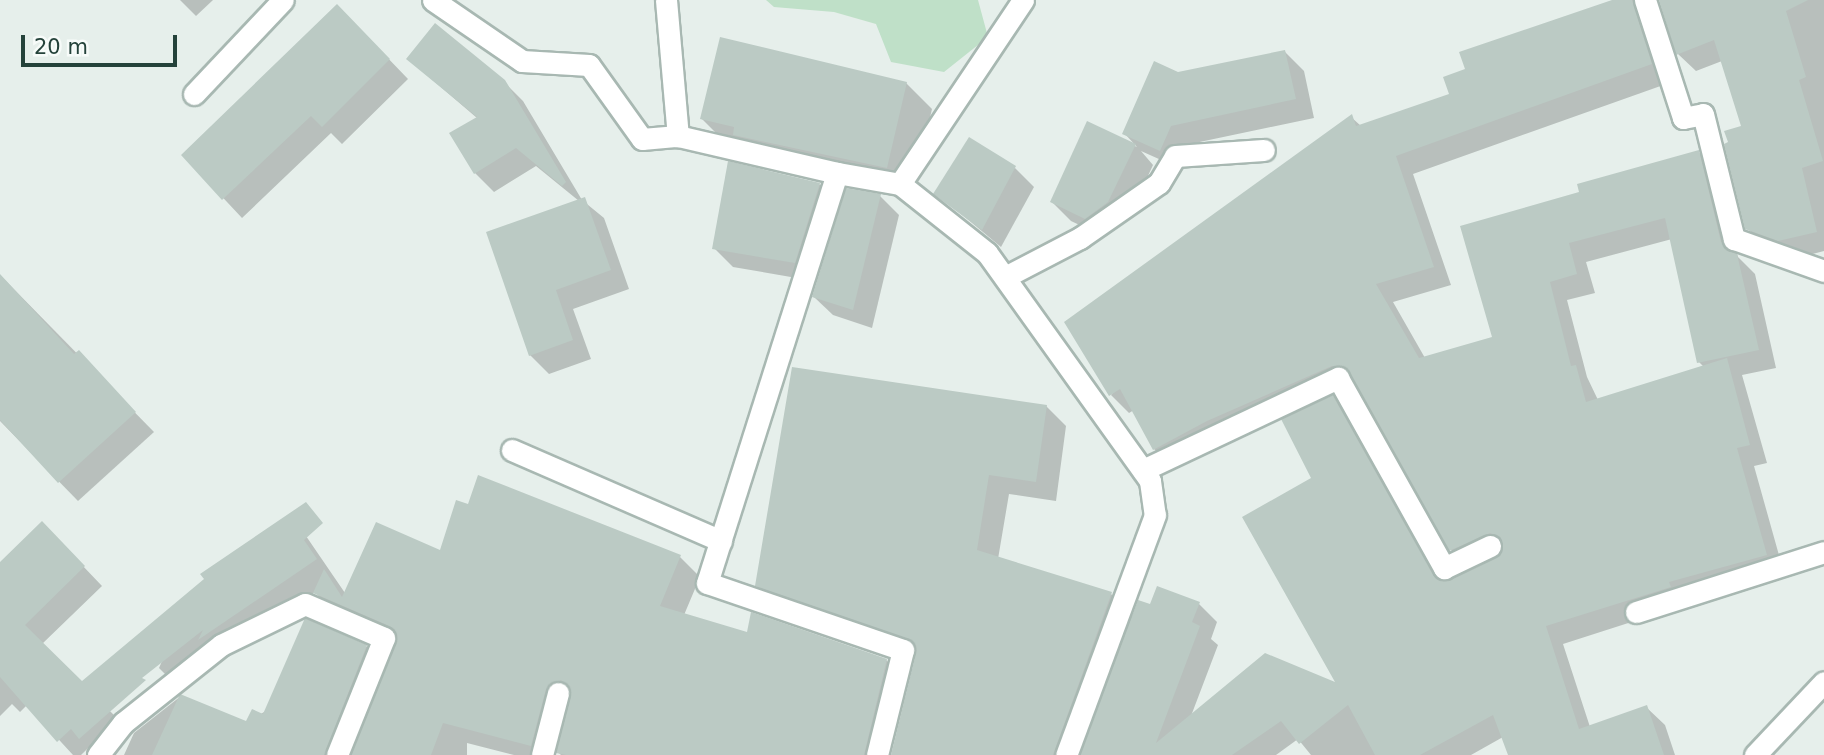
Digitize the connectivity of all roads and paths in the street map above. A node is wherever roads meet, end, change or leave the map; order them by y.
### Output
1 (283, 0) edge
2 (433, 0) edge
3 (666, 0) edge
4 (1023, 0) edge
5 (1645, 0) edge
6 (194, 94) dead end
7 (677, 136) junction
8 (1264, 150) dead end
9 (838, 173) junction
10 (900, 184) junction
11 (1824, 271) edge
12 (1005, 277) junction
13 (512, 450) dead end
14 (1143, 470) junction
15 (721, 541) junction
16 (1490, 546) dead end
17 (1824, 552) edge
18 (1636, 612) dead end
19 (1824, 682) edge
20 (558, 693) dead end
21 (97, 755) edge
22 (337, 755) edge
23 (542, 755) edge
24 (877, 755) edge
25 (1066, 755) edge
26 (1755, 755) edge

1 - 6 street
2 - 7 street
3 - 7 street
4 - 10 street
5 - 11 street
7 - 9 street
8 - 12 street
9 - 10 street
9 - 15 street
10 - 12 street
12 - 14 street
13 - 15 street
14 - 16 street
14 - 25 street
15 - 24 street
17 - 18 street
19 - 26 street
20 - 23 street
21 - 22 street

